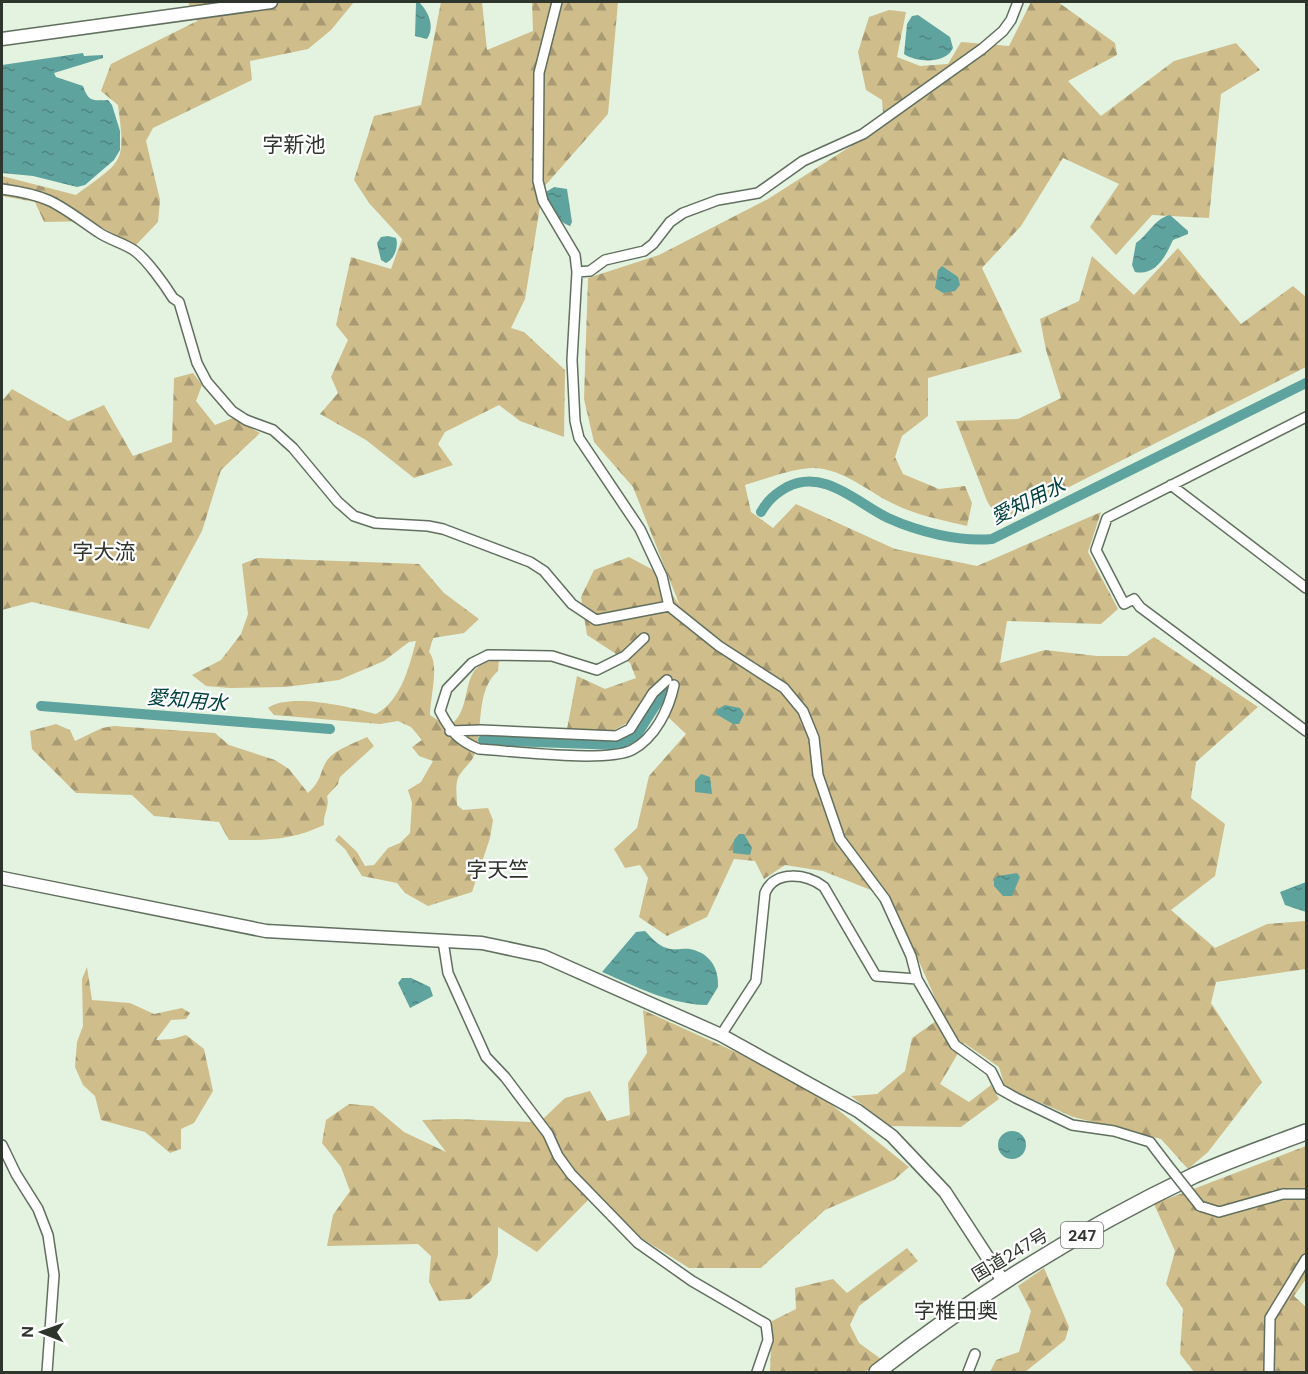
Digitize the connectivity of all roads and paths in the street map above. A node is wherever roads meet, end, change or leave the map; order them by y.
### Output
1 (271, 2) edge
2 (556, 2) edge
3 (1016, 4) edge
4 (2, 39) edge
5 (2, 189) edge
6 (577, 272) junction
7 (1306, 417) edge
8 (1171, 485) junction
9 (1306, 588) edge
10 (669, 606) junction
11 (644, 638) dead end
12 (450, 731) junction
13 (1306, 731) edge
14 (2, 878) edge
15 (443, 940) junction
16 (917, 979) junction
17 (721, 1035) junction
18 (1306, 1132) edge
19 (2, 1145) edge
20 (1306, 1194) edge
21 (1306, 1259) edge
22 (1003, 1281) junction
23 (975, 1354) dead end
24 (47, 1372) edge
25 (757, 1372) edge
26 (877, 1372) edge
27 (968, 1372) edge
28 (1269, 1372) edge

1 - 4 street
2 - 6 street
3 - 6 street
5 - 10 street
6 - 10 street
7 - 8 street
8 - 9 street
8 - 13 street
10 - 16 street
11 - 12 street
12 - 12 street
14 - 15 street
15 - 17 street
15 - 25 street
16 - 17 street
16 - 20 street, bridge
17 - 22 street
18 - 22 highway, 国道247号 / 247
19 - 24 street
21 - 28 street
22 - 26 highway, 国道247号 / 247
23 - 27 street

